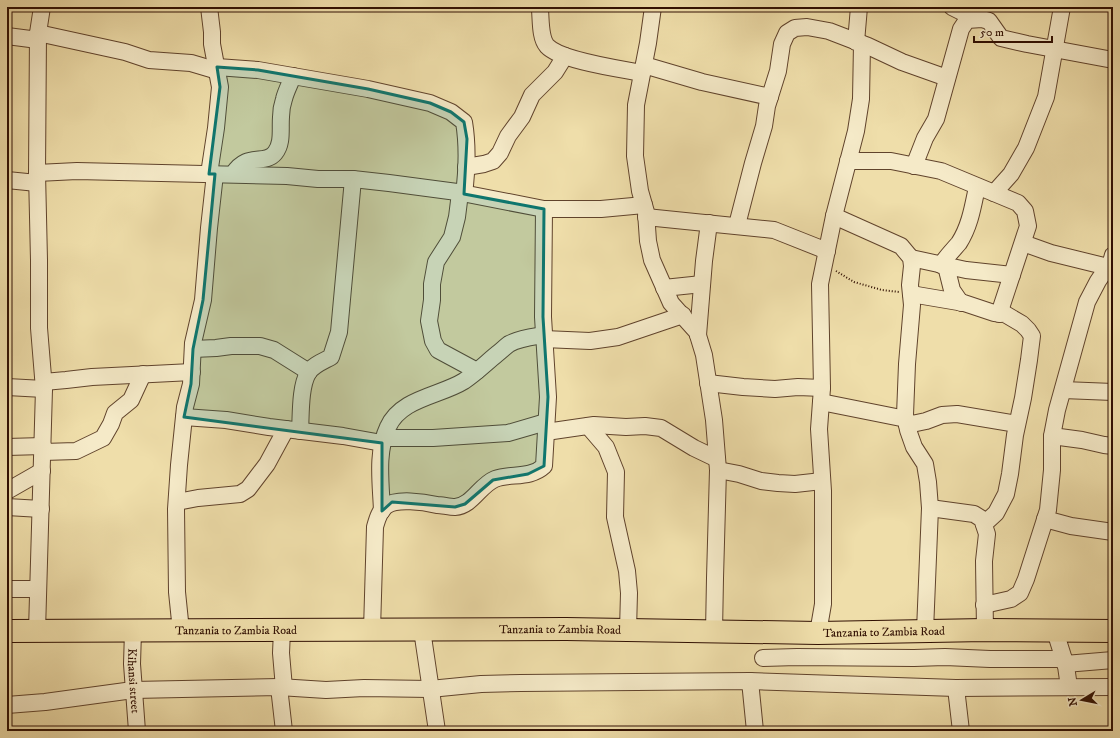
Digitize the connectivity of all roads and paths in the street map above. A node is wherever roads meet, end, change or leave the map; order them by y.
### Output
1 (42, 7) edge
2 (209, 7) edge
3 (539, 7) edge
4 (653, 7) edge
5 (859, 7) edge
6 (952, 7) edge
7 (1062, 7) edge
8 (976, 14) edge
9 (7, 36) edge
10 (38, 37) junction
11 (860, 43) junction
12 (1055, 49) junction
13 (565, 56) junction
14 (1113, 60) edge
15 (217, 69) junction
16 (643, 69) junction
17 (293, 76) junction
18 (947, 78) junction
19 (770, 97) junction
20 (848, 160) junction
21 (914, 166) junction
22 (466, 167) junction
23 (212, 174) junction
24 (234, 174) junction
25 (37, 178) junction
26 (353, 179) junction
27 (7, 180) edge
28 (977, 187) junction
29 (462, 193) junction
30 (994, 193) junction
31 (544, 209) junction
32 (645, 211) junction
33 (834, 216) junction
34 (709, 223) junction
35 (737, 225) junction
36 (1023, 243) junction
37 (826, 256) junction
38 (911, 258) junction
39 (1110, 261) edge
40 (944, 265) junction
41 (1012, 275) junction
42 (1105, 282) edge
43 (702, 284) junction
44 (664, 288) junction
45 (911, 294) junction
46 (961, 303) junction
47 (999, 314) junction
48 (682, 315) junction
49 (698, 334) junction
50 (544, 337) junction
51 (193, 349) junction
52 (478, 371) junction
53 (192, 372) junction
54 (308, 372) junction
55 (143, 374) junction
56 (708, 383) junction
57 (44, 385) junction
58 (7, 387) edge
59 (1063, 390) junction
60 (1113, 392) edge
61 (821, 395) junction
62 (184, 417) junction
63 (906, 422) junction
64 (1018, 424) junction
65 (588, 426) junction
66 (546, 427) junction
67 (293, 430) junction
68 (1052, 436) junction
69 (383, 440) junction
70 (1113, 446) edge
71 (7, 447) edge
72 (43, 449) junction
73 (718, 465) junction
74 (42, 471) junction
75 (822, 481) junction
76 (7, 491) edge
77 (176, 502) junction
78 (7, 506) edge
79 (930, 508) junction
80 (41, 509) junction
81 (382, 511) junction
82 (1045, 519) junction
83 (984, 524) junction
84 (1113, 532) edge
85 (7, 589) edge
86 (38, 589) junction
87 (984, 605) junction
88 (181, 630) junction
89 (282, 630) junction
90 (372, 630) junction
91 (422, 630) junction
92 (628, 630) junction
93 (985, 630) junction
94 (7, 631) edge
95 (37, 631) junction
96 (133, 631) junction
97 (925, 631) junction
98 (1056, 631) junction
99 (1113, 631) edge
100 (714, 632) junction
101 (763, 633) junction
102 (818, 633) junction
103 (763, 658) junction
104 (1113, 660) edge
105 (1065, 662) junction
106 (756, 681) junction
107 (281, 687) junction
108 (1069, 687) junction
109 (1113, 687) edge
110 (956, 688) junction
111 (430, 689) junction
112 (133, 690) junction
113 (7, 705) edge
114 (137, 731) edge
115 (284, 731) edge
116 (437, 731) edge
117 (755, 731) edge
118 (961, 731) edge

1 - 10 street
2 - 15 street
3 - 13 street
4 - 16 street
5 - 11 street
6 - 8 street
7 - 12 street
8 - 12 street
8 - 18 street
9 - 10 street
10 - 15 street
10 - 25 street
11 - 18 street
11 - 19 street
11 - 20 street
12 - 14 street
12 - 30 street
13 - 16 street
13 - 22 street
15 - 17 street
15 - 23 street
16 - 19 street
16 - 32 street
17 - 22 street
17 - 24 street
18 - 21 street
19 - 35 street
20 - 21 street
20 - 33 street
21 - 28 street
22 - 29 street
23 - 24 street
23 - 25 street
23 - 51 street
24 - 26 street
25 - 27 street
25 - 57 street
26 - 29 street
26 - 54 street
28 - 30 street
28 - 40 street
29 - 31 street
29 - 52 street
30 - 36 street
31 - 32 street
31 - 50 street
32 - 34 street
32 - 44 street
33 - 37 street
33 - 38 street
34 - 35 street
34 - 43 street
35 - 37 street
36 - 39 street
36 - 41 street
37 - 45 path
37 - 61 street
38 - 40 street
38 - 45 street
39 - 42 street
40 - 41 street
40 - 46 street
41 - 47 street
42 - 59 street
43 - 44 street
43 - 49 street
44 - 48 street
45 - 46 street
45 - 63 street
46 - 47 street
47 - 64 street
48 - 49 street
48 - 50 street
49 - 56 street
50 - 52 street
50 - 66 street
51 - 53 street
51 - 54 street
52 - 69 street
53 - 55 street
53 - 62 street
54 - 67 street
55 - 57 street
55 - 72 street
56 - 61 street
56 - 73 street
57 - 58 street
57 - 72 street
59 - 60 street
59 - 68 street
61 - 63 street
61 - 75 street
62 - 67 street
62 - 77 street
63 - 64 street
63 - 79 street
64 - 83 street
65 - 66 street
65 - 73 street
65 - 92 street
66 - 69 street
66 - 81 street
67 - 69 street
67 - 77 street
68 - 70 street
68 - 82 street
69 - 81 street
71 - 72 street
72 - 74 street
73 - 75 street
73 - 100 street
74 - 76 street
74 - 80 street
75 - 102 street
77 - 88 street
78 - 80 street
79 - 83 street
79 - 97 street
80 - 86 street
81 - 90 street
82 - 84 street
82 - 87 street
83 - 87 street
85 - 86 street
86 - 95 street
87 - 93 street
88 - 89 highway, Tanzania to Zambia Road
88 - 96 highway, Tanzania to Zambia Road
89 - 90 highway, Tanzania to Zambia Road
89 - 107 street
90 - 91 highway, Tanzania to Zambia Road
91 - 92 highway, Tanzania to Zambia Road
91 - 111 street
92 - 100 highway, Tanzania to Zambia Road
93 - 97 highway, Tanzania to Zambia Road
93 - 98 highway, Tanzania to Zambia Road
94 - 95 highway, Tanzania to Zambia Road
95 - 96 highway, Tanzania to Zambia Road
96 - 112 street, Kihansi street
97 - 102 highway, Tanzania to Zambia Road
98 - 99 highway, Tanzania to Zambia Road
98 - 105 street
100 - 101 highway, Tanzania to Zambia Road
101 - 102 highway, Tanzania to Zambia Road
101 - 103 street
103 - 105 street
103 - 106 street
104 - 105 street
105 - 108 street
106 - 110 street
106 - 111 street
106 - 117 street
107 - 111 street
107 - 112 street
107 - 115 street
108 - 109 street
108 - 110 street
110 - 118 street
111 - 116 street
112 - 113 street
112 - 114 street, Kihansi street

